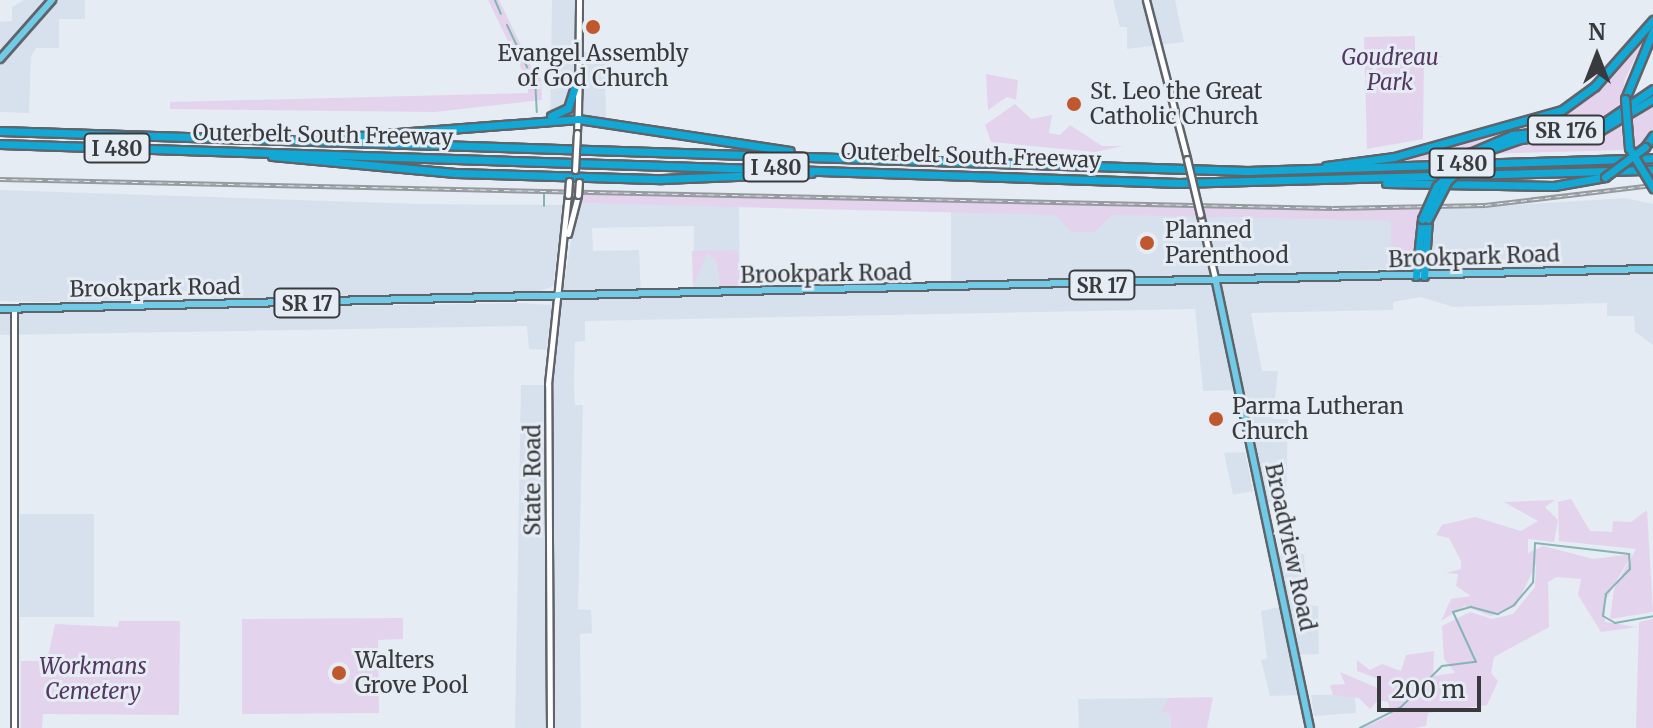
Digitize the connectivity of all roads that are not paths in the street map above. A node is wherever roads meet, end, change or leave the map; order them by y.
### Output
1 (52, 0) edge
2 (579, 0) edge
3 (1146, 0) edge
4 (1653, 20) edge
5 (1653, 31) edge
6 (0, 59) edge
7 (578, 70) junction
8 (575, 87) junction
9 (1653, 89) edge
10 (1653, 99) edge
11 (578, 119) junction
12 (514, 124) junction
13 (0, 131) edge
14 (1653, 136) edge
15 (297, 140) junction
16 (0, 144) edge
17 (234, 151) junction
18 (867, 158) junction
19 (1653, 158) edge
20 (864, 170) junction
21 (1653, 170) edge
22 (1272, 171) junction
23 (574, 177) junction
24 (1352, 182) junction
25 (1653, 188) edge
26 (1425, 219) junction
27 (568, 234) junction
28 (1653, 269) edge
29 (1420, 276) junction
30 (1216, 282) junction
31 (560, 298) junction
32 (0, 309) edge
33 (14, 309) junction
34 (14, 728) edge
35 (550, 728) edge
36 (1310, 728) edge

1 - 6 main road
2 - 7 main road, State Road
3 - 30 main road, Broadview Road, bridge
4 - 22 highway
5 - 25 highway, bridge
7 - 8 main road, State Road
7 - 11 main road, State Road
8 - 11 main road, State Road
8 - 12 highway
9 - 26 highway, SR 176, bridge
10 - 26 highway, SR 176, bridge
11 - 12 highway
11 - 18 highway
11 - 23 main road, State Road, bridge
12 - 15 highway
13 - 15 highway, Outerbelt South Freeway / I 480
14 - 24 highway, bridge
15 - 18 highway, Outerbelt South Freeway / I 480
16 - 17 highway, Outerbelt South Freeway / I 480
17 - 20 highway, Outerbelt South Freeway / I 480
17 - 23 highway
18 - 22 highway, Outerbelt South Freeway / I 480
19 - 22 highway, Outerbelt South Freeway / I 480
20 - 23 highway
20 - 24 highway, Outerbelt South Freeway / I 480
21 - 24 highway, Outerbelt South Freeway / I 480
23 - 27 main road, State Road, bridge
23 - 27 main road, State Road, bridge
26 - 29 highway, SR 176
27 - 31 main road, State Road
28 - 29 main road, Brookpark Road / SR 17
29 - 30 main road, Brookpark Road / SR 17
30 - 31 main road, Brookpark Road / SR 17
30 - 36 main road, Broadview Road
31 - 33 main road, Brookpark Road / SR 17
31 - 35 main road, State Road
32 - 33 main road, Brookpark Road / SR 17
33 - 34 main road

